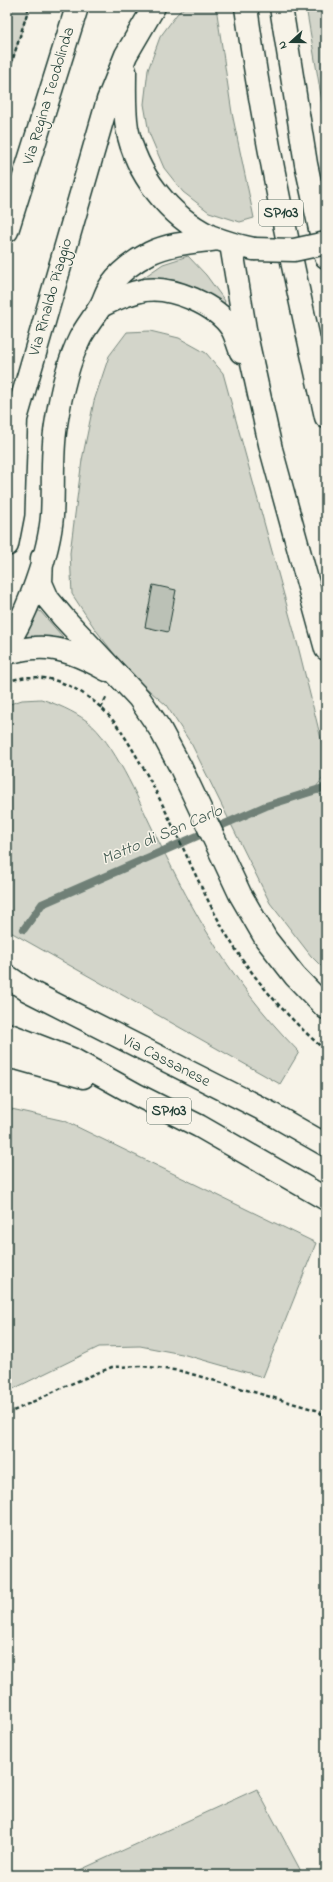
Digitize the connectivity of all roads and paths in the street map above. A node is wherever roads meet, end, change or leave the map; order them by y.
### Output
1 (29, 7) edge
2 (77, 7) edge
3 (154, 7) edge
4 (246, 7) edge
5 (281, 7) edge
6 (126, 55) junction
7 (7, 78) edge
8 (7, 231) edge
9 (225, 242) junction
10 (326, 243) edge
11 (326, 257) edge
12 (101, 306) junction
13 (259, 395) junction
14 (326, 417) edge
15 (7, 545) edge
16 (42, 558) junction
17 (7, 644) edge
18 (326, 649) edge
19 (7, 653) edge
20 (120, 678) junction
21 (9, 682) edge
22 (195, 871) dead end
23 (7, 976) edge
24 (326, 1008) edge
25 (7, 1034) edge
26 (7, 1057) edge
27 (137, 1095) junction
28 (326, 1145) edge
29 (325, 1199) edge
30 (7, 1414) edge
31 (326, 1416) edge

1 - 7 path
2 - 8 main road, Via Regina Teodolinda
3 - 6 main road, Via Rinaldo Piaggio
4 - 14 main road, SP103
5 - 11 main road, SP103
6 - 9 main road
6 - 15 main road, Via Rinaldo Piaggio
9 - 10 main road, bridge
9 - 12 main road
9 - 13 main road
12 - 13 main road
12 - 16 main road
13 - 18 main road
16 - 17 main road
16 - 20 main road
19 - 20 main road
20 - 24 main road
21 - 22 path
23 - 28 main road, Via Cassanese / SP103
25 - 27 main road, SP103
26 - 27 main road
27 - 29 main road, SP103
30 - 31 path

